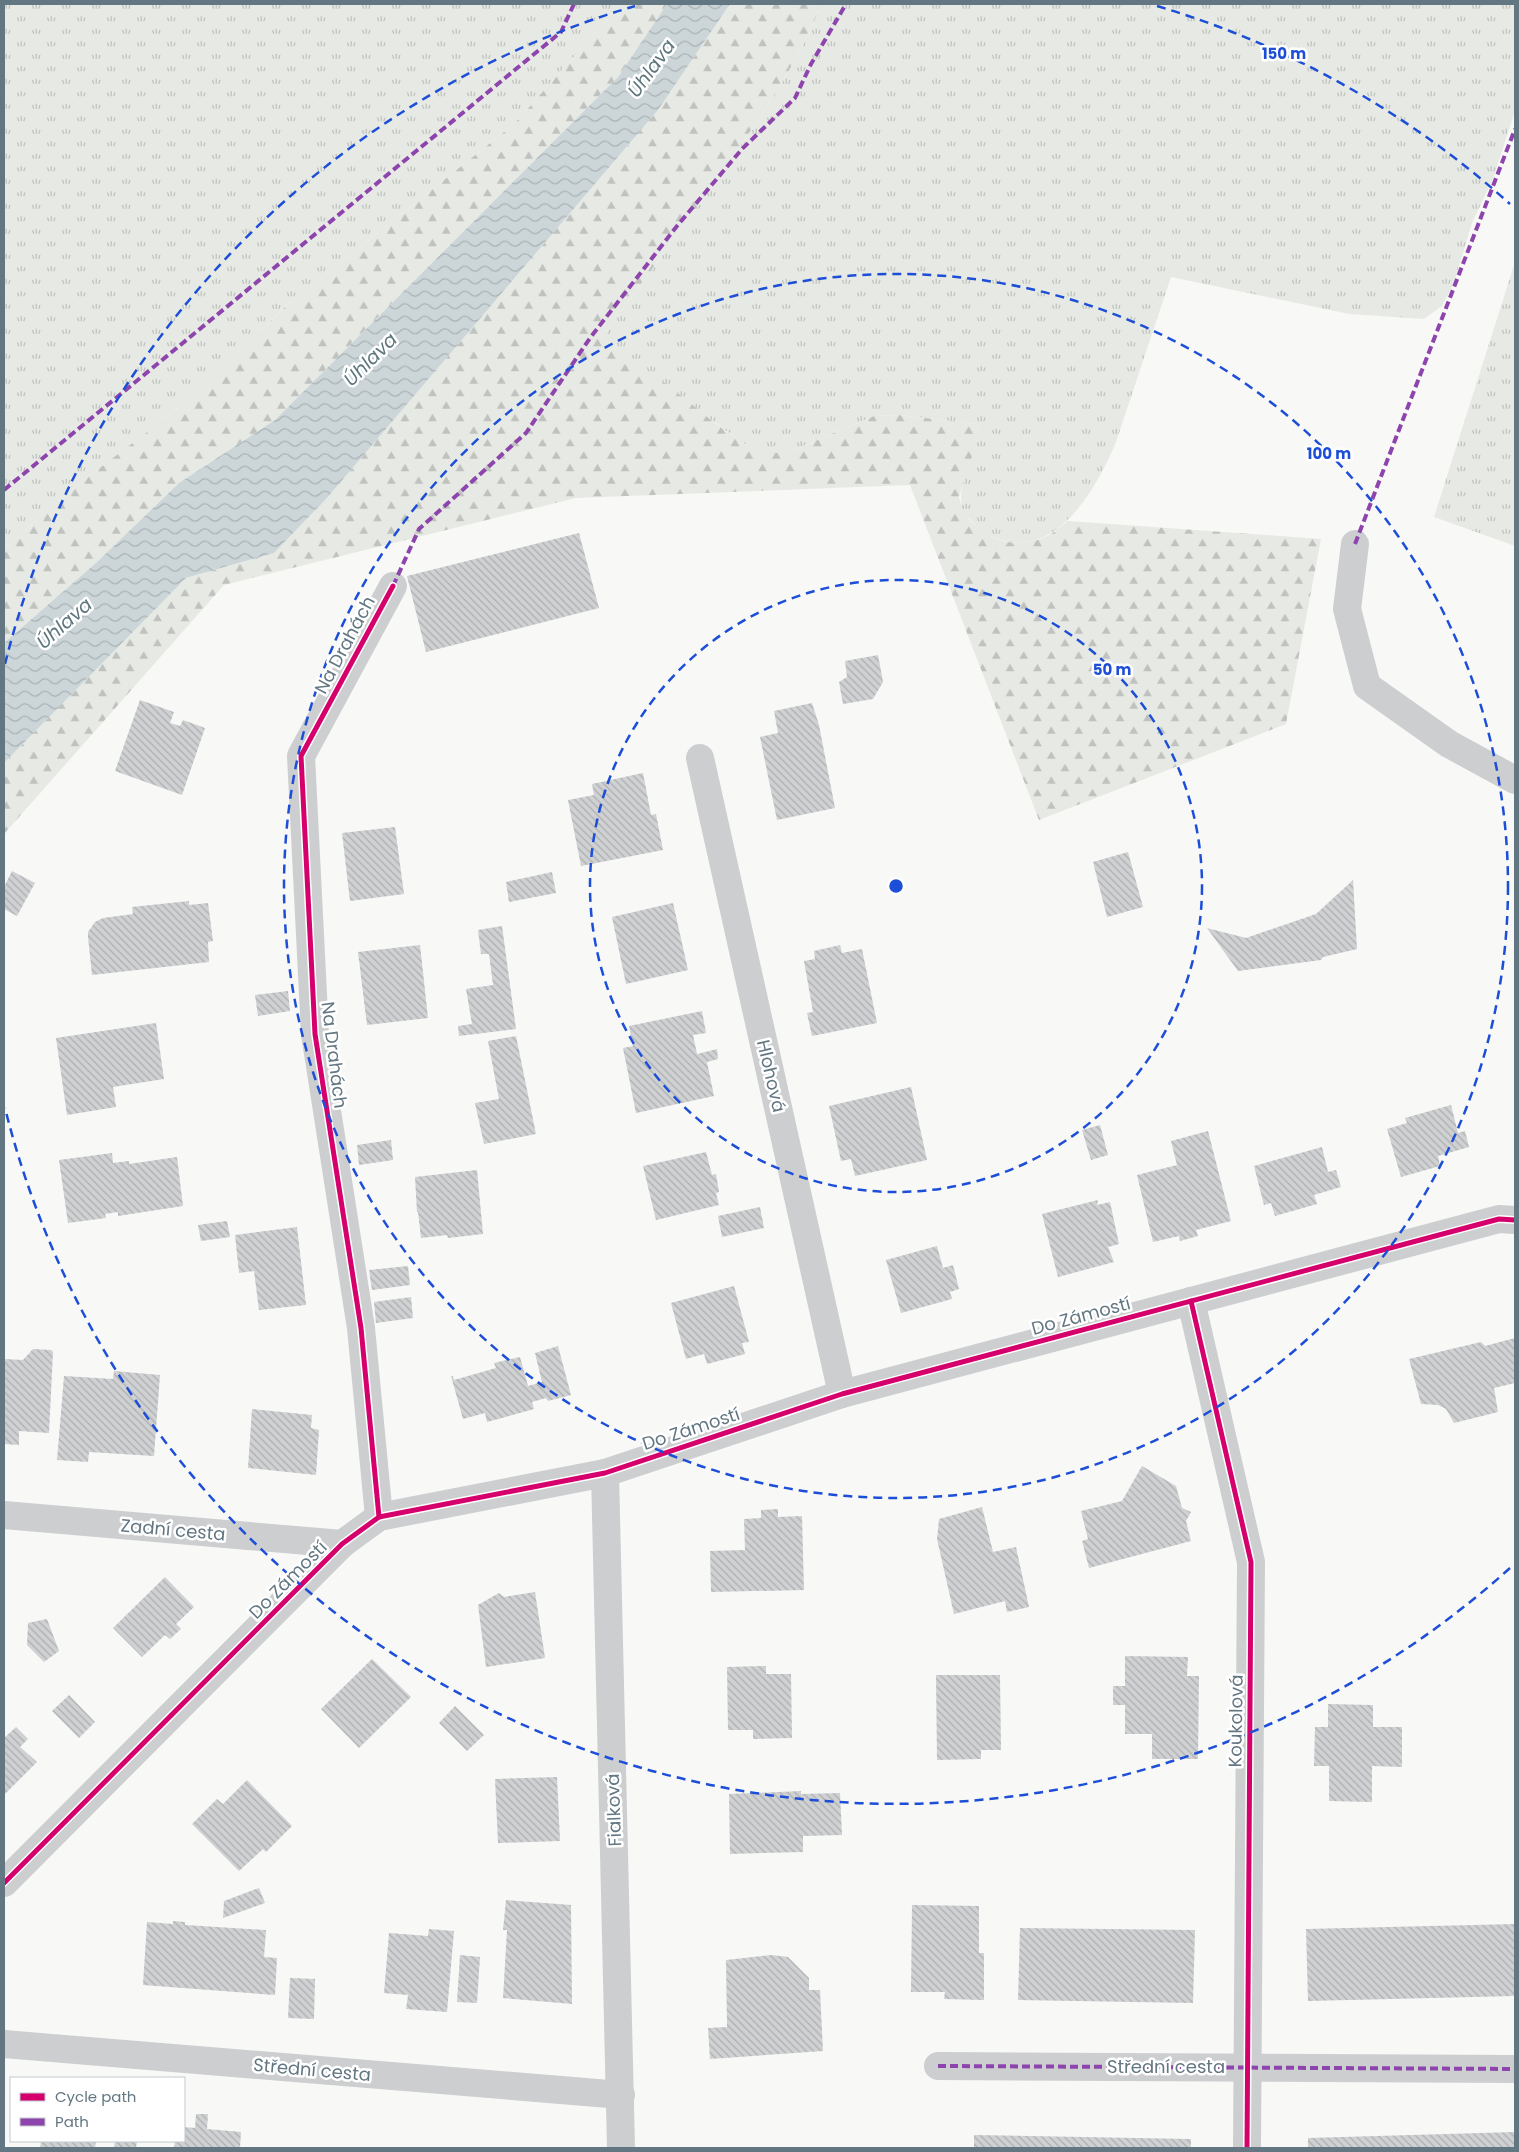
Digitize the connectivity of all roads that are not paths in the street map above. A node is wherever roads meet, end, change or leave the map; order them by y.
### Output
1 (1355, 544) dead end
2 (393, 586) dead end
3 (700, 758) dead end
4 (1515, 780) edge
5 (1515, 1220) edge
6 (1192, 1301) junction
7 (842, 1394) junction
8 (605, 1472) junction
9 (4, 1515) edge
10 (379, 1517) junction
11 (342, 1544) junction
12 (4, 1883) edge
13 (4, 2044) edge
14 (938, 2066) dead end
15 (1247, 2068) junction
16 (1515, 2069) edge
17 (621, 2095) junction
18 (621, 2148) edge
19 (1247, 2148) edge

1 - 4 street
2 - 10 street, Na Drahách
3 - 7 street, Hlohová
5 - 6 street, Do Zámostí
6 - 7 street, Do Zámostí
6 - 15 street, Koukolová
7 - 8 street, Do Zámostí
8 - 10 street, Do Zámostí
8 - 17 street, Fialková
9 - 11 street, Zadní cesta
10 - 11 street, Do Zámostí
11 - 12 street, Do Zámostí
13 - 17 street, Střední cesta
14 - 15 street, Střední cesta
15 - 16 street, Střední cesta
15 - 19 street, Koukolová
17 - 18 street, Fialková

